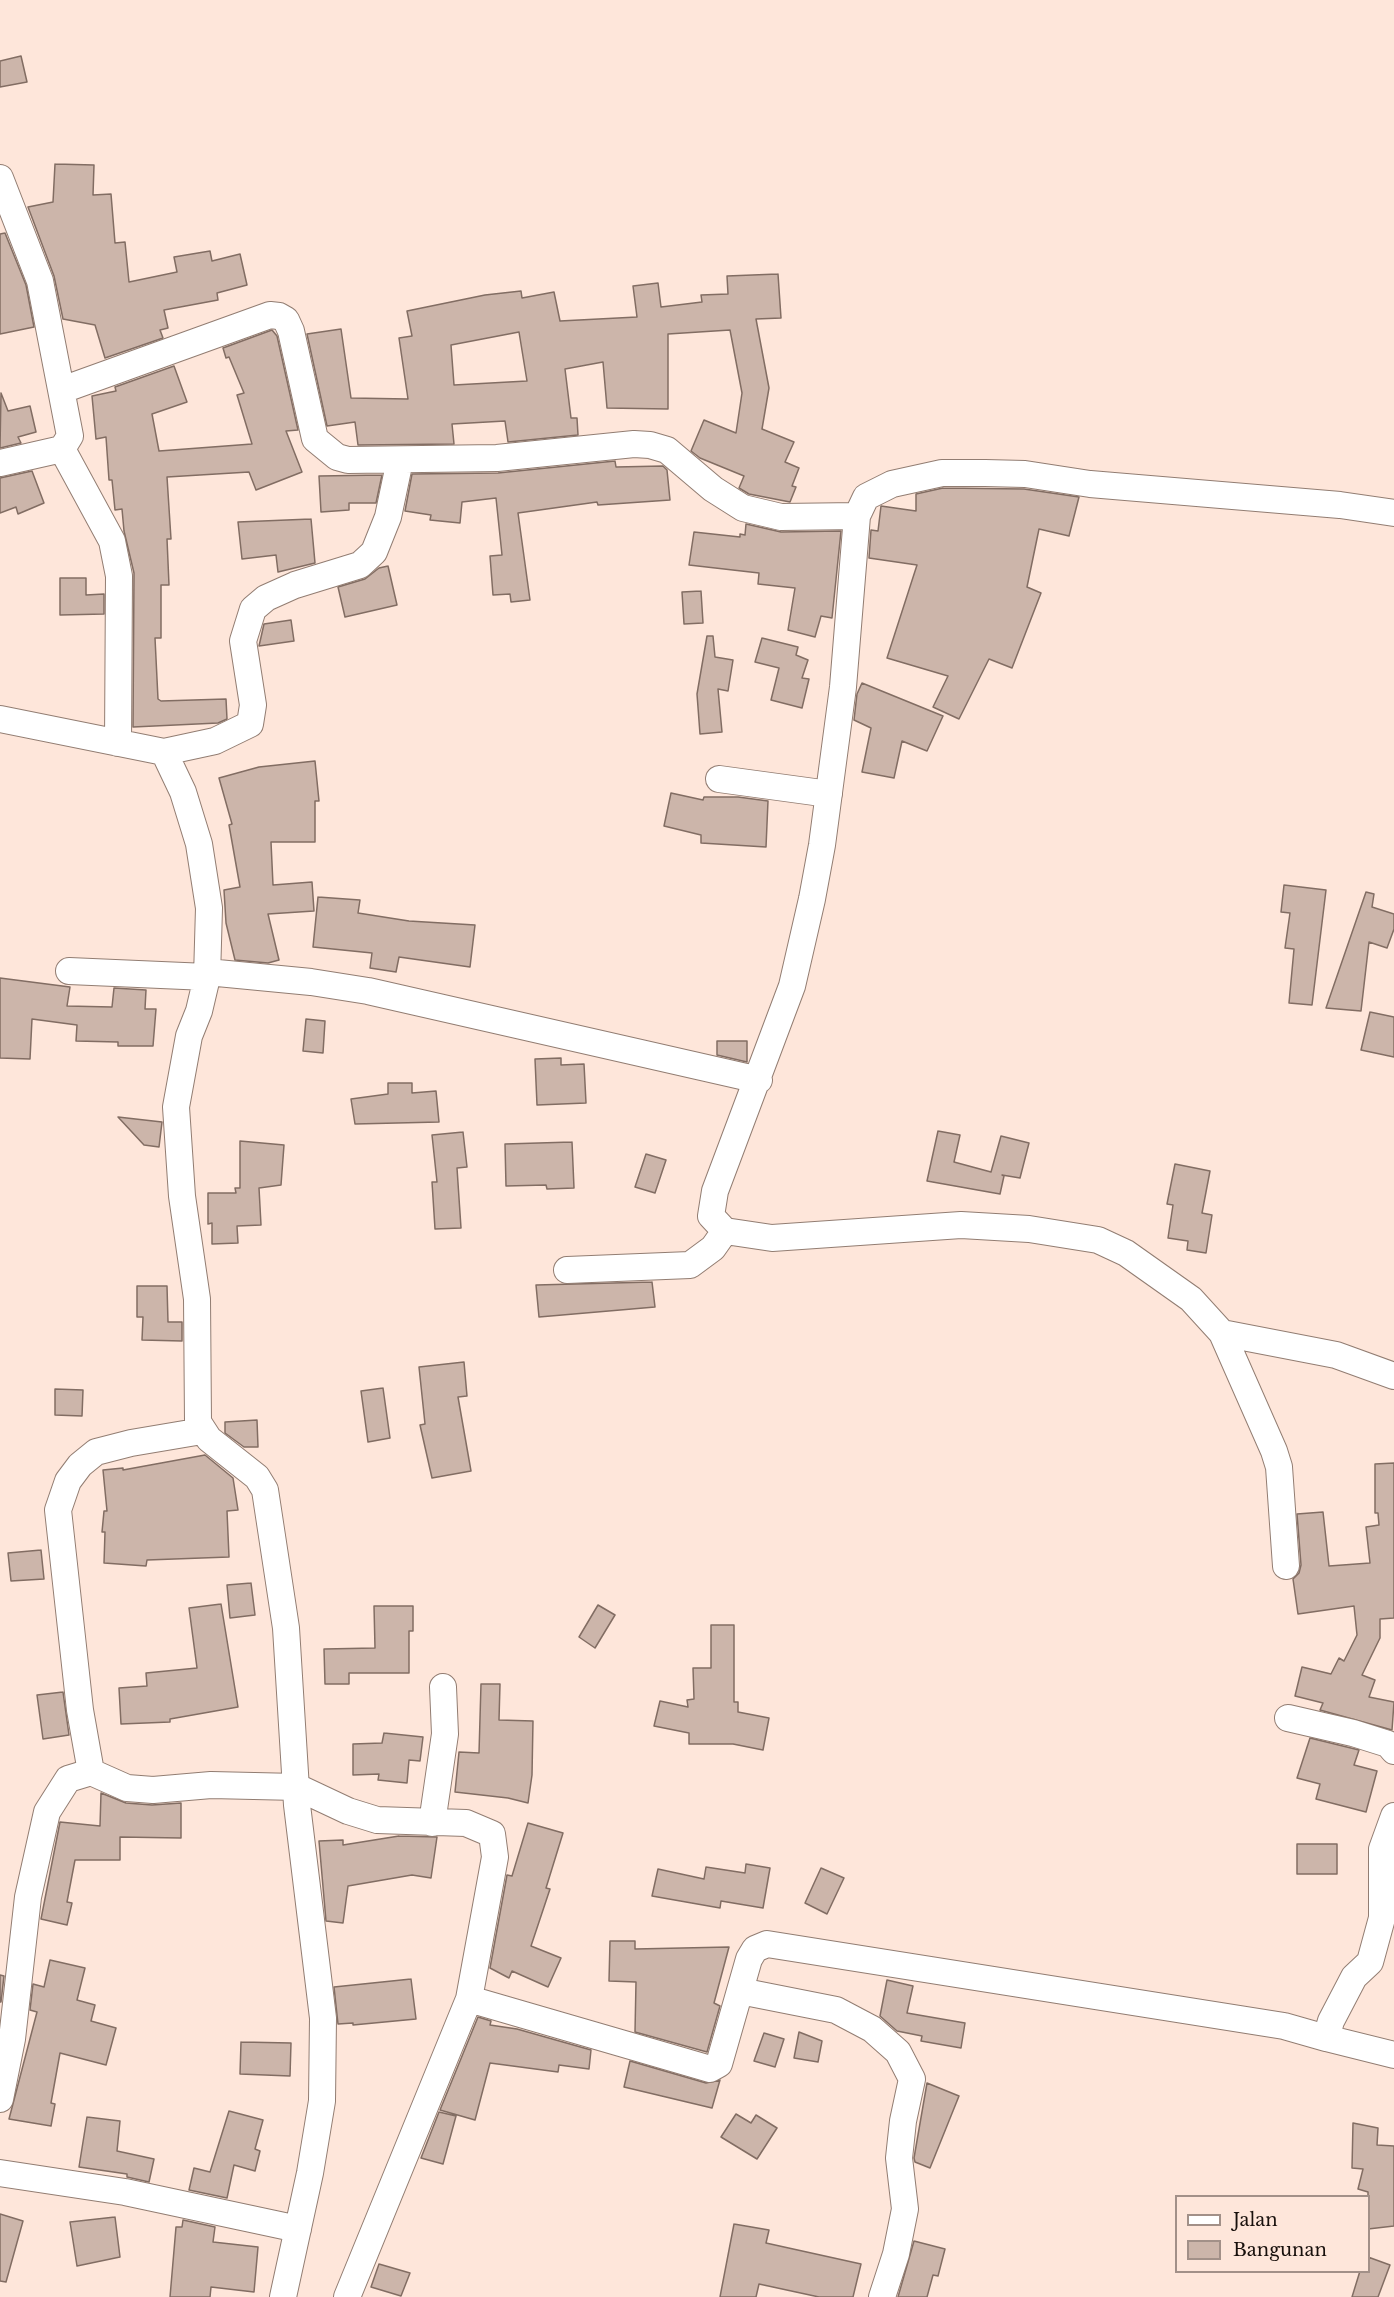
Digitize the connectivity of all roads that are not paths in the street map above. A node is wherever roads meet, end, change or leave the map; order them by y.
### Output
1 (0, 178) edge
2 (62, 390) junction
3 (62, 449) junction
4 (400, 460) junction
5 (0, 463) edge
6 (1394, 513) edge
7 (857, 516) junction
8 (0, 719) edge
9 (118, 743) junction
10 (164, 752) junction
11 (719, 779) dead end
12 (829, 794) junction
13 (69, 971) dead end
14 (207, 975) junction
15 (759, 1080) junction
16 (725, 1231) junction
17 (567, 1270) dead end
18 (1222, 1334) junction
19 (1394, 1376) edge
20 (202, 1431) junction
21 (1286, 1566) dead end
22 (443, 1687) dead end
23 (1288, 1718) dead end
24 (1394, 1751) edge
25 (91, 1772) junction
26 (297, 1787) junction
27 (1394, 1816) edge
28 (432, 1823) junction
29 (740, 1991) junction
30 (469, 1999) junction
31 (1326, 2038) junction
32 (1394, 2055) edge
33 (0, 2099) edge
34 (0, 2173) edge
35 (298, 2229) junction
36 (283, 2297) edge
37 (347, 2297) edge
38 (882, 2297) edge

1 - 2 street
2 - 3 street
2 - 4 street
3 - 5 street
3 - 9 street
4 - 7 street
4 - 10 street
6 - 7 street
7 - 12 street
8 - 9 street
9 - 10 street
10 - 14 street
11 - 12 street
12 - 15 street
13 - 14 street
14 - 15 street
14 - 20 street
15 - 16 street
16 - 17 street
16 - 18 street
18 - 19 street
18 - 21 street
20 - 25 street
20 - 26 street
22 - 28 street
23 - 24 street
25 - 26 street
25 - 33 street
26 - 28 street
26 - 35 street
27 - 31 street
28 - 30 street
29 - 30 street
29 - 31 street
29 - 38 street
30 - 37 street
31 - 32 street
34 - 35 street
35 - 36 street

